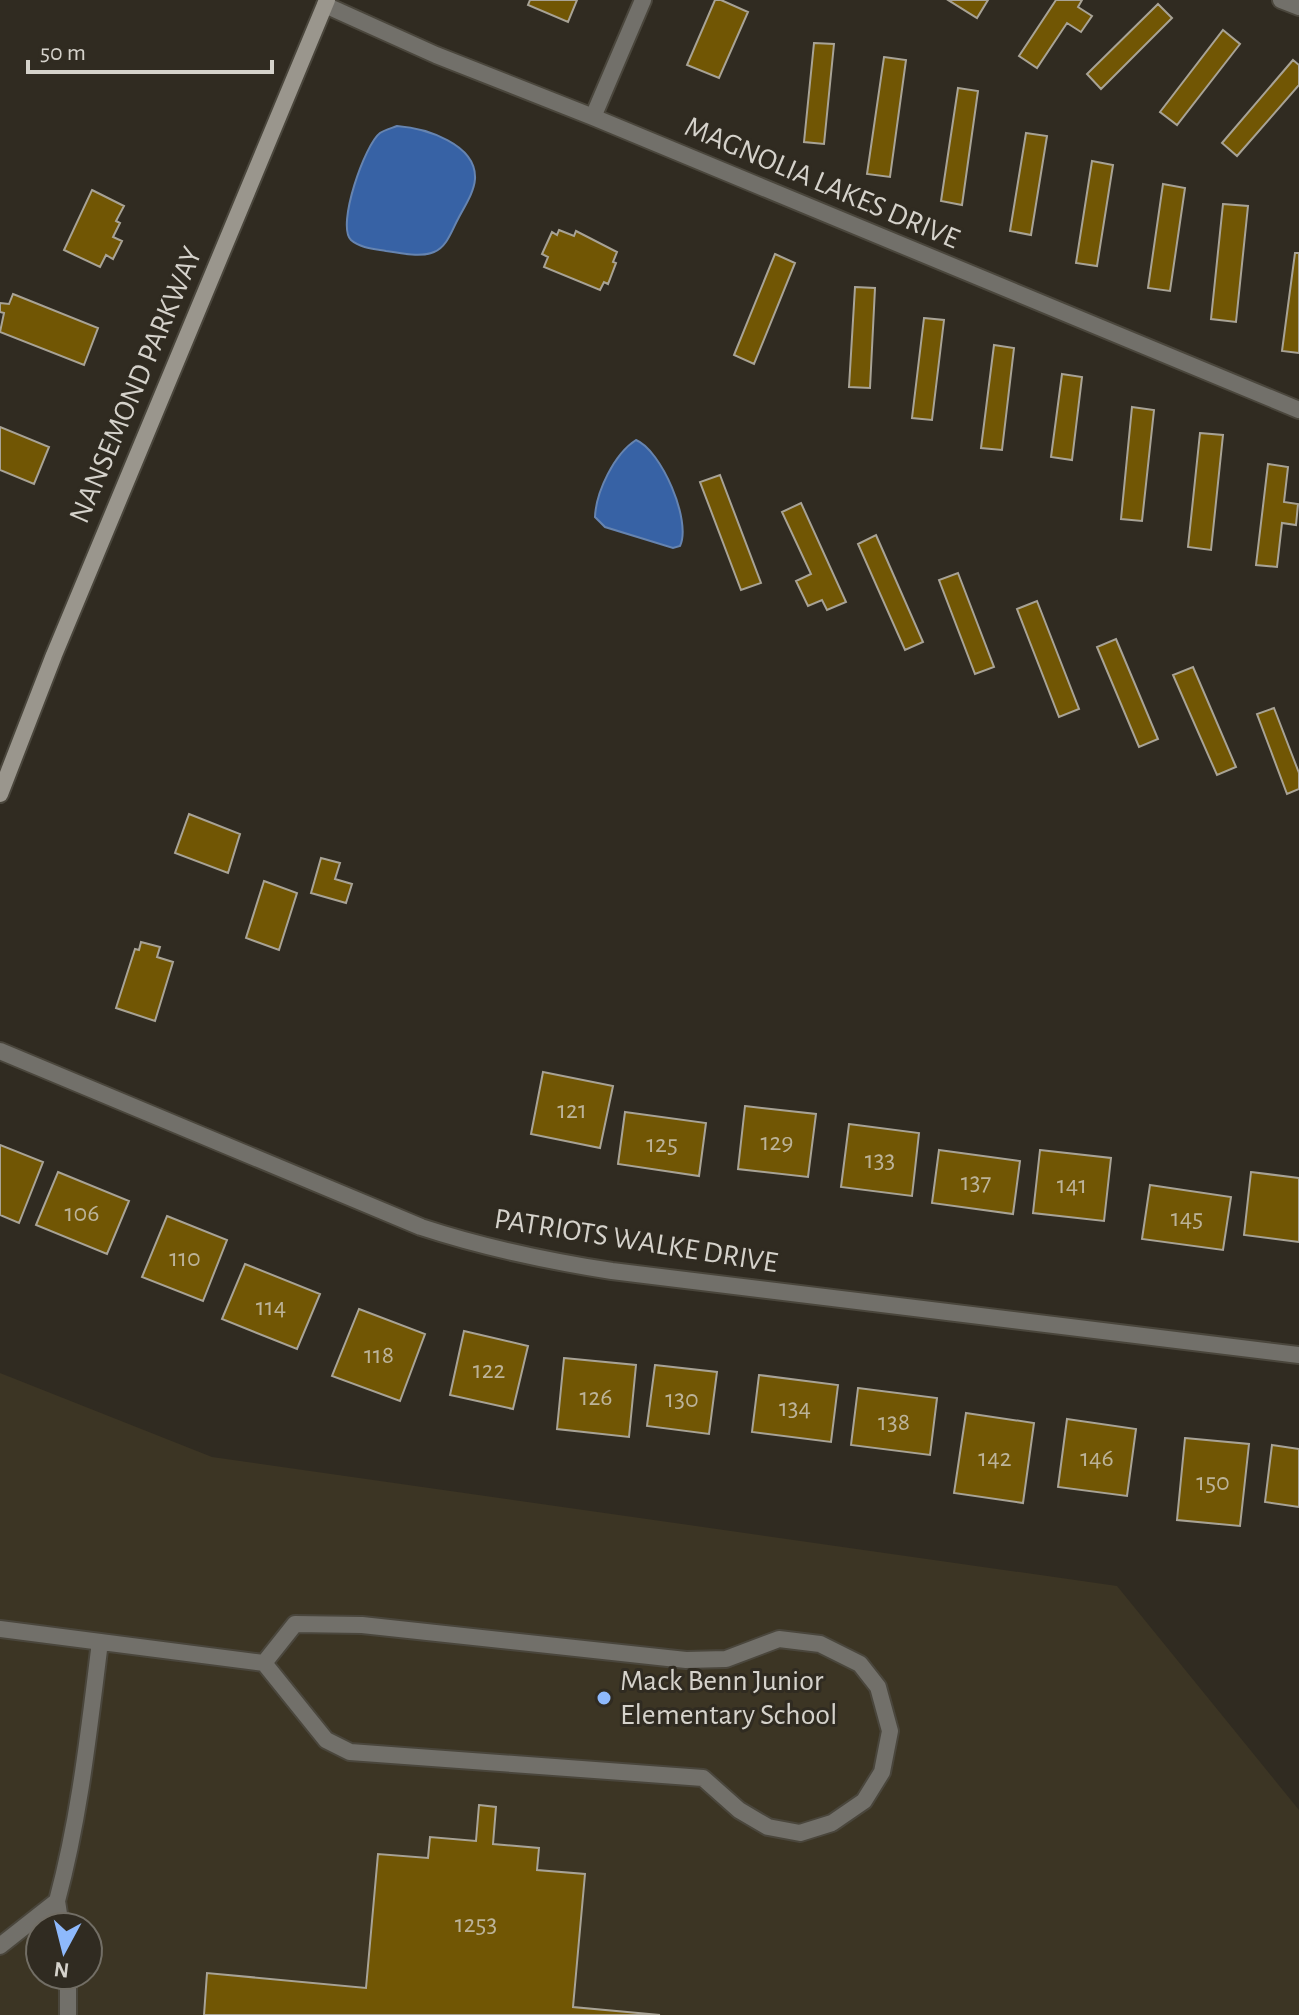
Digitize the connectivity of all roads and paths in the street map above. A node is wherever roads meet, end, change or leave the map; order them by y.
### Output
1 (643, 0) edge
2 (1281, 0) edge
3 (326, 2) edge
4 (1299, 7) edge
5 (593, 117) junction
6 (1299, 410) edge
7 (0, 794) edge
8 (0, 1051) edge
9 (1299, 1355) edge
10 (0, 1629) edge
11 (100, 1642) junction
12 (264, 1663) junction
13 (57, 1901) junction
14 (59, 1911) edge
15 (0, 1946) edge
16 (68, 1991) edge
17 (68, 2015) edge

1 - 5 street
2 - 4 street
3 - 5 street, MAGNOLIA LAKES DRIVE
3 - 7 main road, NANSEMOND PARKWAY
5 - 6 street, MAGNOLIA LAKES DRIVE
8 - 9 street, PATRIOTS WALKE DRIVE
10 - 11 street
11 - 12 street
11 - 13 street
12 - 12 street
13 - 14 street
13 - 15 street
16 - 17 street

